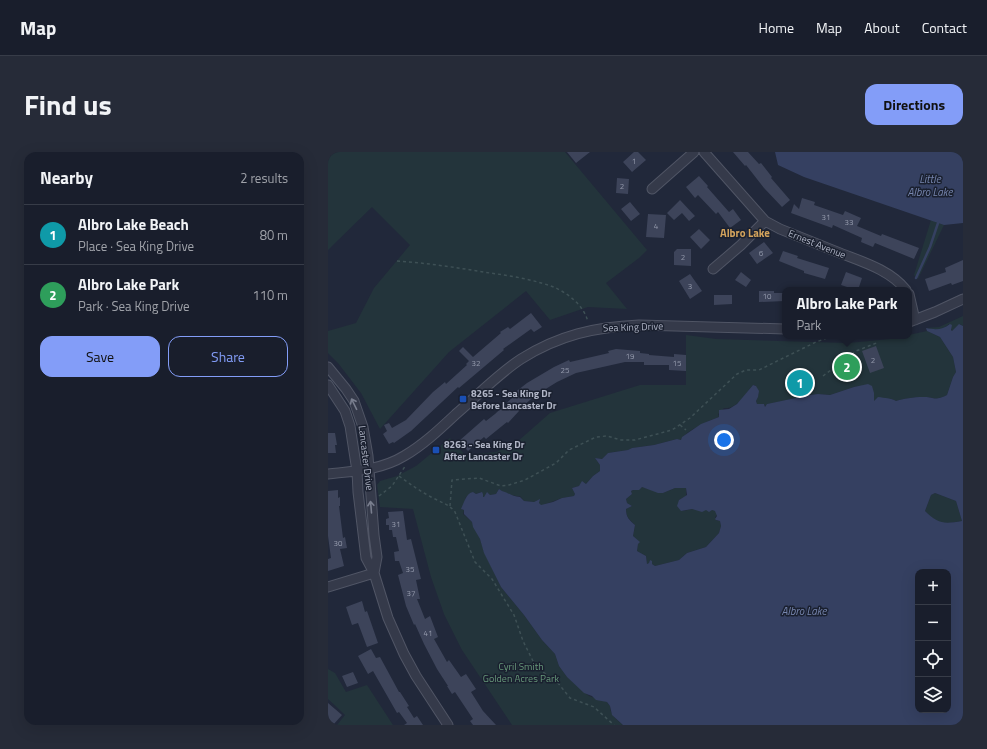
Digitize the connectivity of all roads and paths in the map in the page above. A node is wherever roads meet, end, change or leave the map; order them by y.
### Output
1 (694, 152) edge
2 (704, 152) edge
3 (652, 189) dead end
4 (765, 221) junction
5 (397, 261) dead end
6 (713, 269) dead end
7 (904, 287) edge
8 (963, 299) edge
9 (912, 321) edge
10 (782, 329) edge
11 (590, 330) junction
12 (824, 339) edge
13 (879, 342) dead end
14 (328, 367) edge
15 (822, 376) dead end
16 (328, 385) edge
17 (680, 425) junction
18 (686, 430) dead end
19 (406, 464) dead end
20 (369, 469) junction
21 (357, 471) junction
22 (328, 474) edge
23 (399, 476) junction
24 (376, 498) dead end
25 (450, 506) junction
26 (374, 535) junction
27 (363, 536) junction
28 (374, 573) junction
29 (328, 587) edge
30 (448, 725) edge
31 (614, 725) edge

1 - 3 street
2 - 4 street, Ernest Avenue
4 - 6 street
4 - 7 street, Ernest Avenue
5 - 11 path
8 - 9 street
10 - 11 street, Sea King Drive
11 - 20 street, Sea King Drive
12 - 17 path
13 - 15 path
20 -> 14 street, Lancaster Drive
16 - 21 street, Lancaster Drive
17 - 18 path
17 - 25 path
19 - 23 path
20 - 21 street, Sea King Drive
26 -> 20 street, Lancaster Drive
21 - 22 street, Sea King Drive
21 - 27 street, Lancaster Drive
23 - 24 path
23 - 25 path
25 - 31 path
26 - 27 street
26 - 28 street, Lancaster Drive
27 - 28 street, Lancaster Drive
28 - 29 street
28 - 30 street, Lancaster Drive

